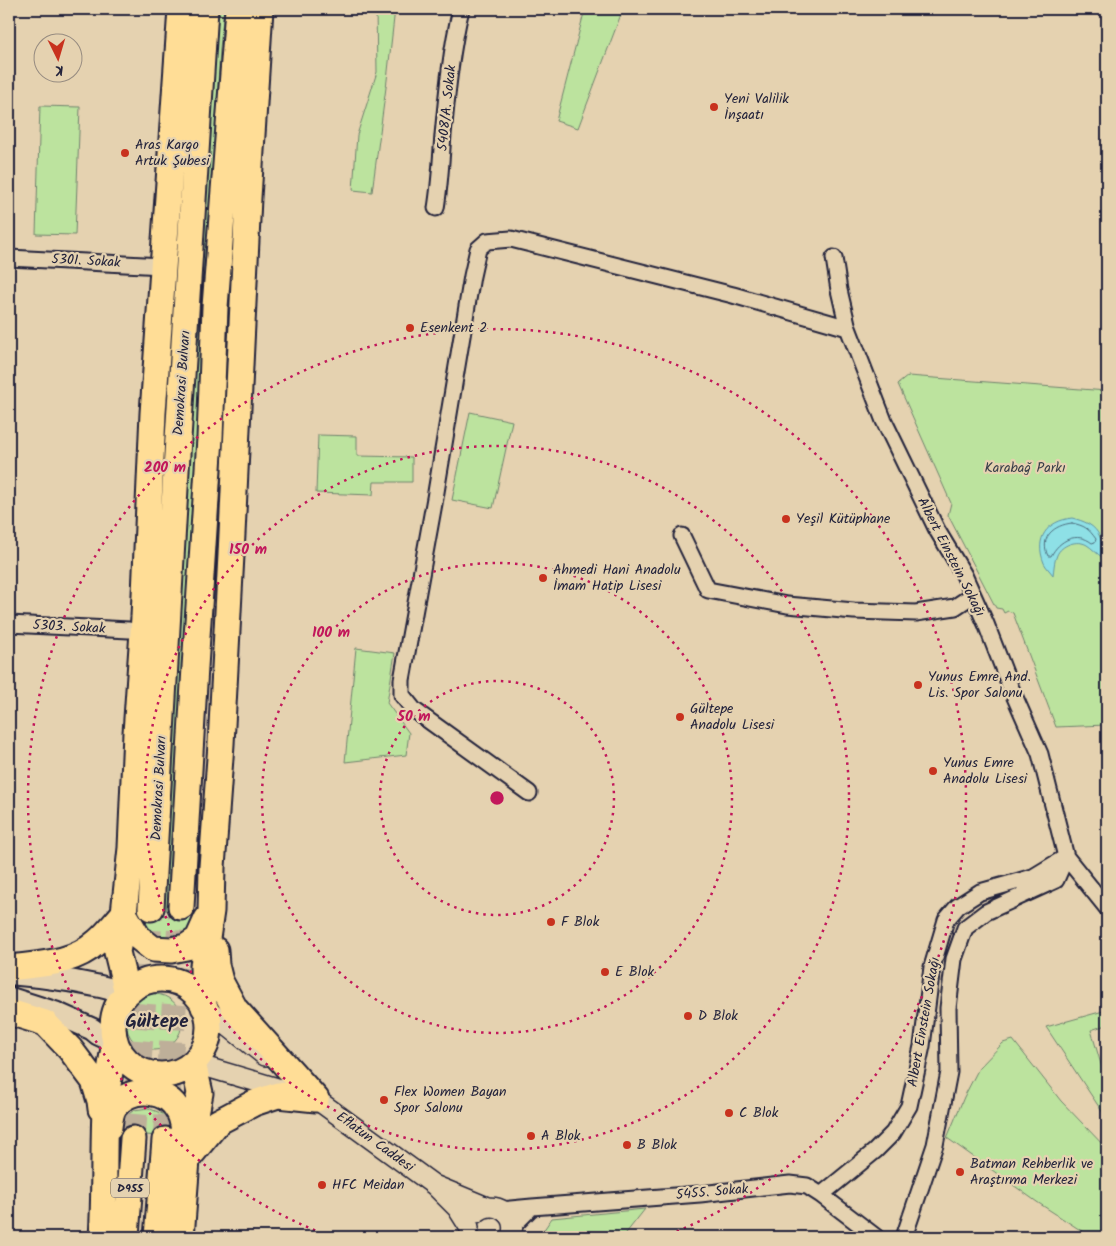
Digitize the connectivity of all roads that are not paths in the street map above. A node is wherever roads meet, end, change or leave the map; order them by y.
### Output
1 (181, 9) edge
2 (205, 9) edge
3 (238, 9) edge
4 (260, 9) edge
5 (461, 9) edge
6 (436, 208) dead end
7 (9, 258) edge
8 (834, 258) dead end
9 (163, 266) junction
10 (848, 328) junction
11 (682, 536) dead end
12 (973, 595) junction
13 (9, 624) edge
14 (129, 630) dead end
15 (529, 793) dead end
16 (1066, 857) junction
17 (181, 907) tunnel mouth
18 (151, 908) tunnel mouth
19 (1107, 908) edge
20 (211, 911) junction
21 (124, 913) junction
22 (9, 968) edge
23 (9, 974) edge
24 (127, 993) junction
25 (9, 998) edge
26 (204, 1007) junction
27 (9, 1012) edge
28 (115, 1042) junction
29 (193, 1062) junction
30 (316, 1099) junction
31 (133, 1139) tunnel mouth
32 (165, 1140) tunnel mouth
33 (104, 1142) junction
34 (187, 1160) junction
35 (434, 1185) junction
36 (820, 1195) junction
37 (532, 1207) junction
38 (494, 1208) junction
39 (468, 1234) edge
40 (515, 1234) edge
41 (102, 1237) edge
42 (126, 1237) edge
43 (157, 1237) edge
44 (181, 1237) edge
45 (876, 1237) edge
46 (904, 1237) edge

1 - 9 highway
2 - 18 highway, Demokrasi Bulvarı
3 - 17 highway, Demokrasi Bulvarı
4 - 20 highway
5 - 6 street, 5408/A. Sokak
7 - 9 street, 5301. Sokak
8 - 10 street, Albert Einstein Sokağı
9 - 21 highway
10 - 12 street, Albert Einstein Sokağı
10 - 15 street
11 - 12 street
12 - 16 street, Albert Einstein Sokağı
13 - 14 street, 5303. Sokak
16 - 19 street
16 - 36 street, Albert Einstein Sokağı
16 - 46 street, Albert Einstein Sokağı
20 - 21 highway
20 - 26 highway
20 - 30 highway
21 - 22 highway
21 - 24 highway
23 - 24 main road
24 - 26 highway
24 - 28 highway
25 - 28 main road
26 - 29 highway
26 - 30 street, Eflatun Caddesi
27 - 33 highway
28 - 29 highway
28 - 33 highway
29 - 30 street
29 - 34 highway
30 - 34 highway
30 - 35 street, Eflatun Caddesi
31 - 42 highway, D955
32 - 43 highway, D955
33 - 34 highway
33 - 41 highway
34 - 44 highway
35 - 38 street
35 - 39 street
36 - 37 street, 5455. Sokak
36 - 45 street, 5455. Sokak
37 - 38 street, 5455. Sokak
37 - 40 street
38 - 39 street
38 - 40 street

